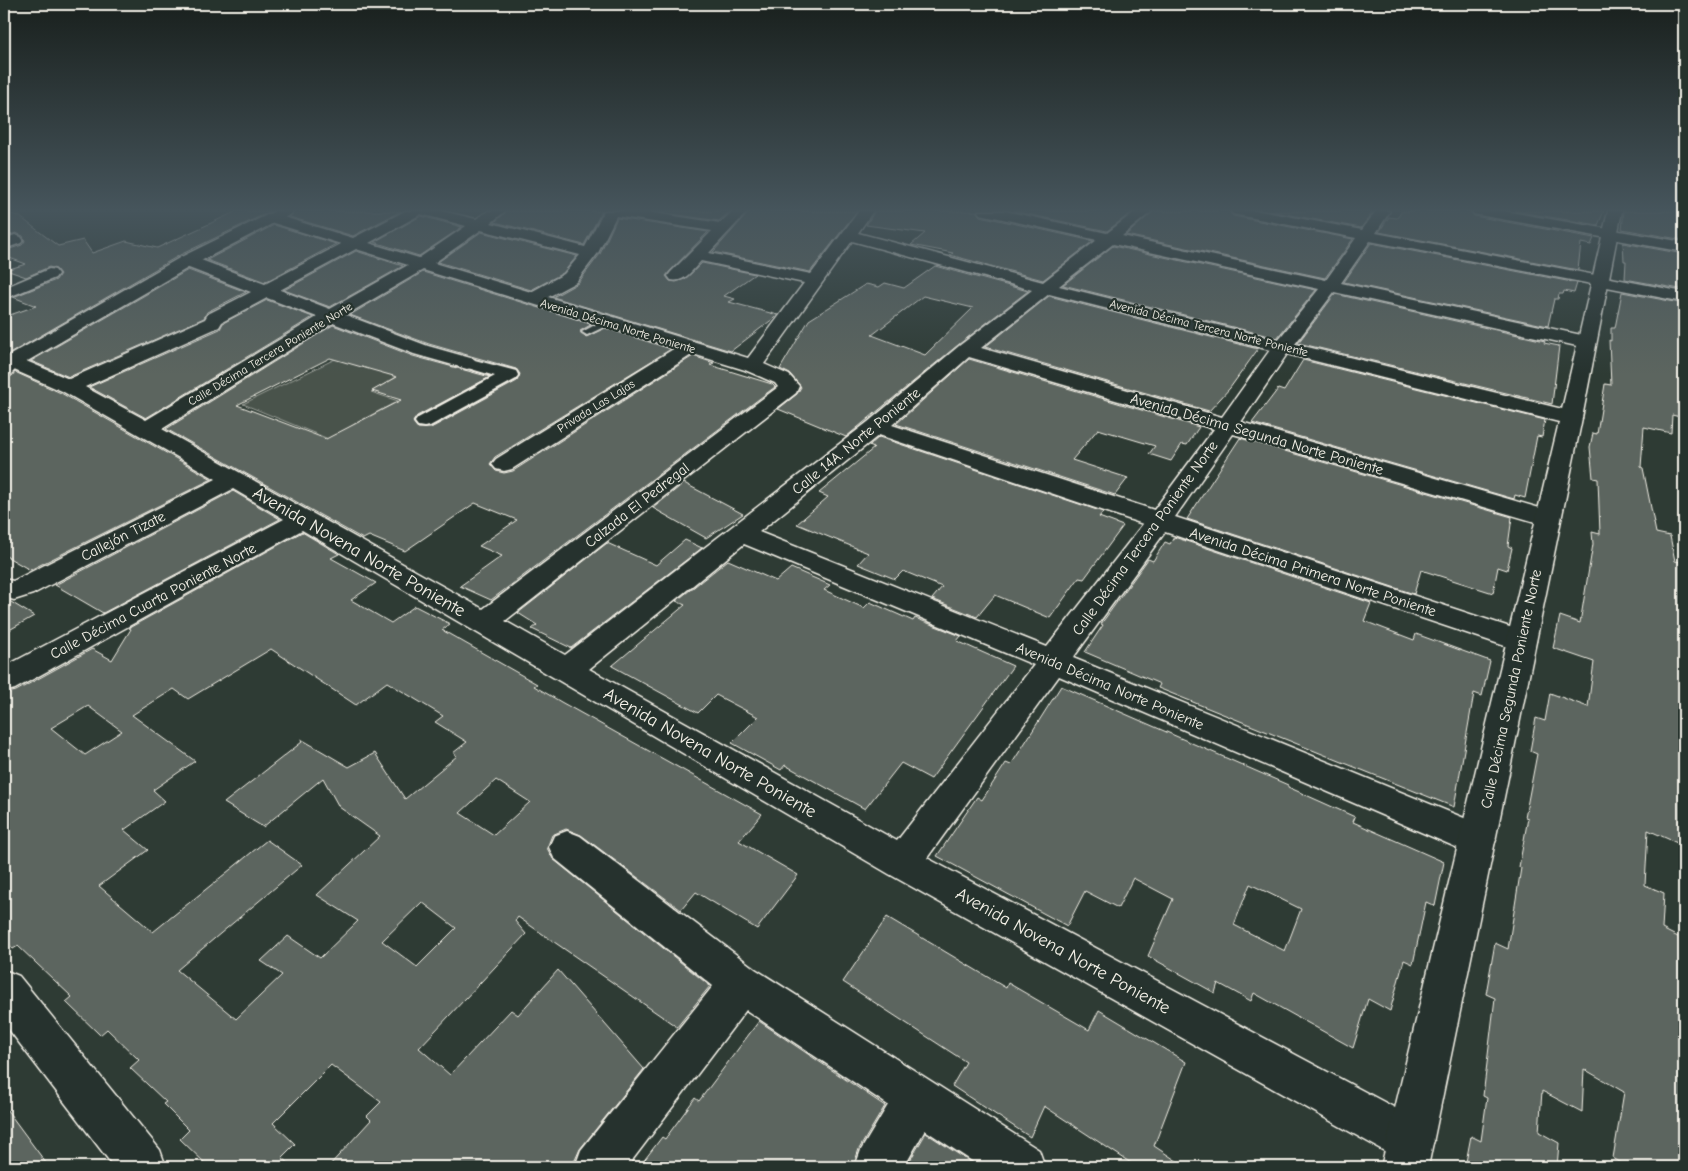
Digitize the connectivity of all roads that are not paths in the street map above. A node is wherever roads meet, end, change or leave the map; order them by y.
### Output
1 (179, 266) edge
2 (200, 266) edge
3 (314, 266) edge
4 (419, 266) edge
5 (422, 266) edge
6 (580, 266) edge
7 (687, 266) edge
8 (748, 266) edge
9 (826, 266) edge
10 (961, 266) edge
11 (1074, 266) edge
12 (1240, 266) edge
13 (1345, 266) edge
14 (1525, 266) edge
15 (1602, 266) edge
16 (48, 274) dead end
17 (677, 276) dead end
18 (816, 280) junction
19 (1599, 280) junction
20 (1331, 285) junction
21 (1045, 288) junction
22 (266, 290) junction
23 (4, 294) edge
24 (1684, 297) edge
25 (532, 299) junction
26 (331, 316) junction
27 (606, 322) junction
28 (587, 332) dead end
29 (1586, 342) junction
30 (1282, 347) junction
31 (689, 348) junction
32 (966, 350) junction
33 (522, 362) dead end
34 (467, 363) joint
35 (8, 366) edge
36 (752, 366) junction
37 (502, 373) junction
38 (790, 386) joint
39 (68, 387) junction
40 (1571, 418) junction
41 (424, 422) dead end
42 (1226, 425) junction
43 (876, 427) junction
44 (146, 429) junction
45 (504, 464) dead end
46 (233, 480) junction
47 (1548, 518) junction
48 (302, 520) junction
49 (1160, 521) junction
50 (742, 534) junction
51 (9, 590) edge
52 (484, 624) junction
53 (1521, 641) junction
54 (1054, 662) junction
55 (566, 671) junction
56 (4, 681) edge
57 (1478, 840) junction
58 (566, 847) dead end
59 (902, 863) junction
60 (741, 983) junction
61 (4, 990) edge
62 (917, 1100) junction
63 (1408, 1154) edge
64 (143, 1167) edge
65 (598, 1167) edge
66 (878, 1167) edge
67 (1022, 1167) edge

1 - 35 street
2 - 22 street
3 - 22 street
4 - 26 street, Calle Décima Tercera Poniente Norte
5 - 25 street, Avenida Décima Norte Poniente
6 - 25 street
7 - 17 street
8 - 18 street
9 - 18 street
10 - 21 street, Avenida Décima Tercera Norte Poniente
11 - 21 street, Calle 14A. Norte Poniente
12 - 20 street
13 - 20 street, Calle Décima Tercera Poniente Norte
14 - 19 street
15 - 19 street, Calle Décima Segunda Poniente Norte
16 - 23 street
18 - 36 street
19 - 24 street
19 - 29 street, Calle Décima Segunda Poniente Norte
20 - 29 street
20 - 30 street, Calle Décima Tercera Poniente Norte
21 - 30 street, Avenida Décima Tercera Norte Poniente
21 - 32 street, Calle 14A. Norte Poniente
22 - 26 street
22 - 39 street
25 - 27 street, Avenida Décima Norte Poniente
26 - 34 street
26 - 44 street, Calle Décima Tercera Poniente Norte
27 - 28 lane
27 - 31 street, Avenida Décima Norte Poniente
29 - 40 street, Calle Décima Segunda Poniente Norte
30 - 40 street, Avenida Décima Tercera Norte Poniente
30 - 42 street, Calle Décima Tercera Poniente Norte
31 - 36 street, Avenida Décima Norte Poniente
31 - 45 street, Privada Las Lajas
32 - 42 street, Avenida Décima Segunda Norte Poniente
32 - 43 street, Calle 14A. Norte Poniente
33 - 37 street
34 - 37 street
35 - 39 street, Avenida Novena Norte Poniente
36 - 38 street, Avenida Décima Norte Poniente
37 - 41 street
38 - 52 street, Calzada El Pedregal
39 - 44 street, Avenida Novena Norte Poniente
40 - 47 street, Calle Décima Segunda Poniente Norte
42 - 47 street, Avenida Décima Segunda Norte Poniente
42 - 49 street, Calle Décima Tercera Poniente Norte
43 - 49 street, Avenida Décima Primera Norte Poniente
43 - 50 street, Calle 14A. Norte Poniente
44 - 46 street, Avenida Novena Norte Poniente
46 - 48 street, Avenida Novena Norte Poniente
46 - 51 street, Callejón Tizate
47 - 53 street, Calle Décima Segunda Poniente Norte
48 - 52 street, Avenida Novena Norte Poniente
48 - 56 street, Calle Décima Cuarta Poniente Norte
49 - 53 street, Avenida Décima Primera Norte Poniente
49 - 54 street, Calle Décima Tercera Poniente Norte
50 - 54 street, Avenida Décima Norte Poniente
50 - 55 street, Calle 14A. Norte Poniente
52 - 55 street, Avenida Novena Norte Poniente
53 - 57 street, Calle Décima Segunda Poniente Norte
54 - 57 street, Avenida Décima Norte Poniente
54 - 59 street, Calle Décima Tercera Poniente Norte
55 - 59 street, Avenida Novena Norte Poniente
57 - 63 street, Calle Décima Segunda Poniente Norte
58 - 60 street
59 - 63 street, Avenida Novena Norte Poniente
60 - 62 street
60 - 65 street
61 - 64 street
62 - 66 street
62 - 67 street

